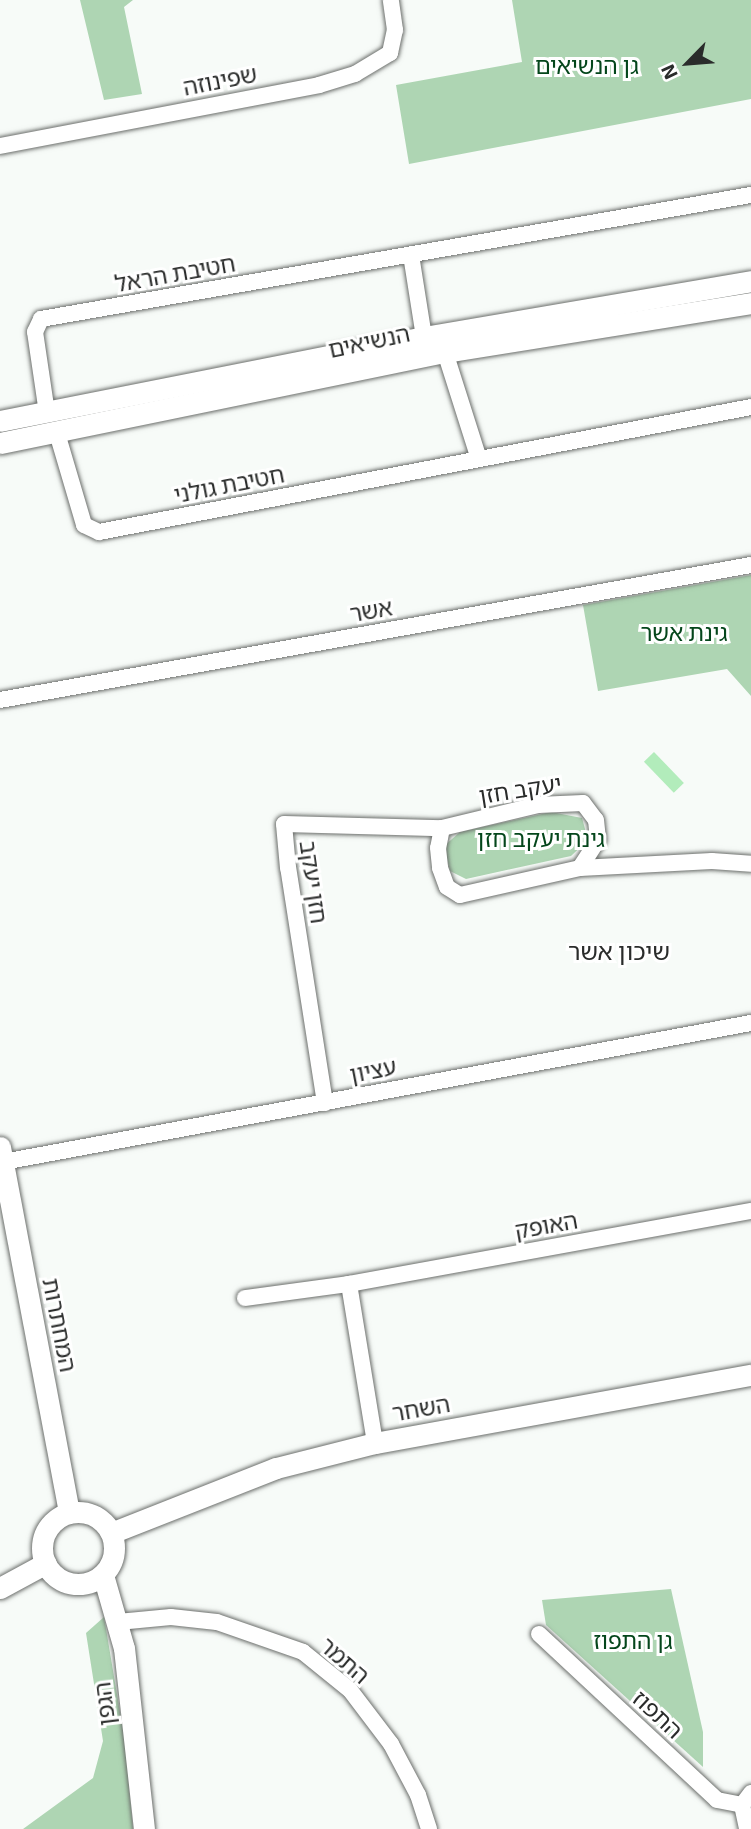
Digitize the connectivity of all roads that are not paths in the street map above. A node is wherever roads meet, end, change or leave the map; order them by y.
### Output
1 (391, 0) edge
2 (0, 146) edge
3 (751, 195) edge
4 (411, 255) junction
5 (751, 281) edge
6 (751, 303) edge
7 (424, 337) junction
8 (445, 352) junction
9 (751, 407) edge
10 (47, 413) junction
11 (0, 421) edge
12 (57, 433) junction
13 (0, 443) edge
14 (479, 459) junction
15 (751, 565) edge
16 (0, 700) edge
17 (442, 828) junction
18 (751, 864) edge
19 (580, 868) junction
20 (751, 1023) edge
21 (325, 1102) junction
22 (1, 1154) edge
23 (751, 1211) edge
24 (349, 1284) junction
25 (245, 1298) dead end
26 (751, 1375) edge
27 (375, 1443) junction
28 (69, 1513) junction
29 (111, 1533) junction
30 (46, 1563) junction
31 (103, 1575) junction
32 (0, 1588) edge
33 (118, 1622) junction
34 (539, 1633) dead end
35 (747, 1799) edge
36 (144, 1829) edge
37 (429, 1829) edge
38 (747, 1829) edge

1 - 2 street, שפינוזה
3 - 4 street, חטיבת הראל
4 - 7 street
4 - 10 street, חטיבת הראל
5 - 7 street, הנשיאים
6 - 8 street, הנשיאים
7 - 10 street, הנשיאים
8 - 12 street, הנשיאים
8 - 14 street
9 - 14 street, חטיבת גולני
10 - 11 street, הנשיאים
12 - 13 street, הנשיאים
12 - 14 street, חטיבת גולני
15 - 16 street, אשר
17 - 19 street
17 - 19 street, יעקב חזן
17 - 21 street, חזן יעקב
18 - 19 street
20 - 21 street, עציון
21 - 22 street, עציון
22 - 28 street, המחתרות
23 - 24 street, האופק
24 - 25 street, האופק
24 - 27 street
26 - 27 street, השחר
27 - 29 street, השחר
28 - 29 street
28 - 30 street
29 - 31 street
30 - 31 street
30 - 32 street
31 - 33 street, הגפן
33 - 36 street, הגפן
33 - 37 street, התמר
34 - 35 street, התפוז
35 - 38 street

